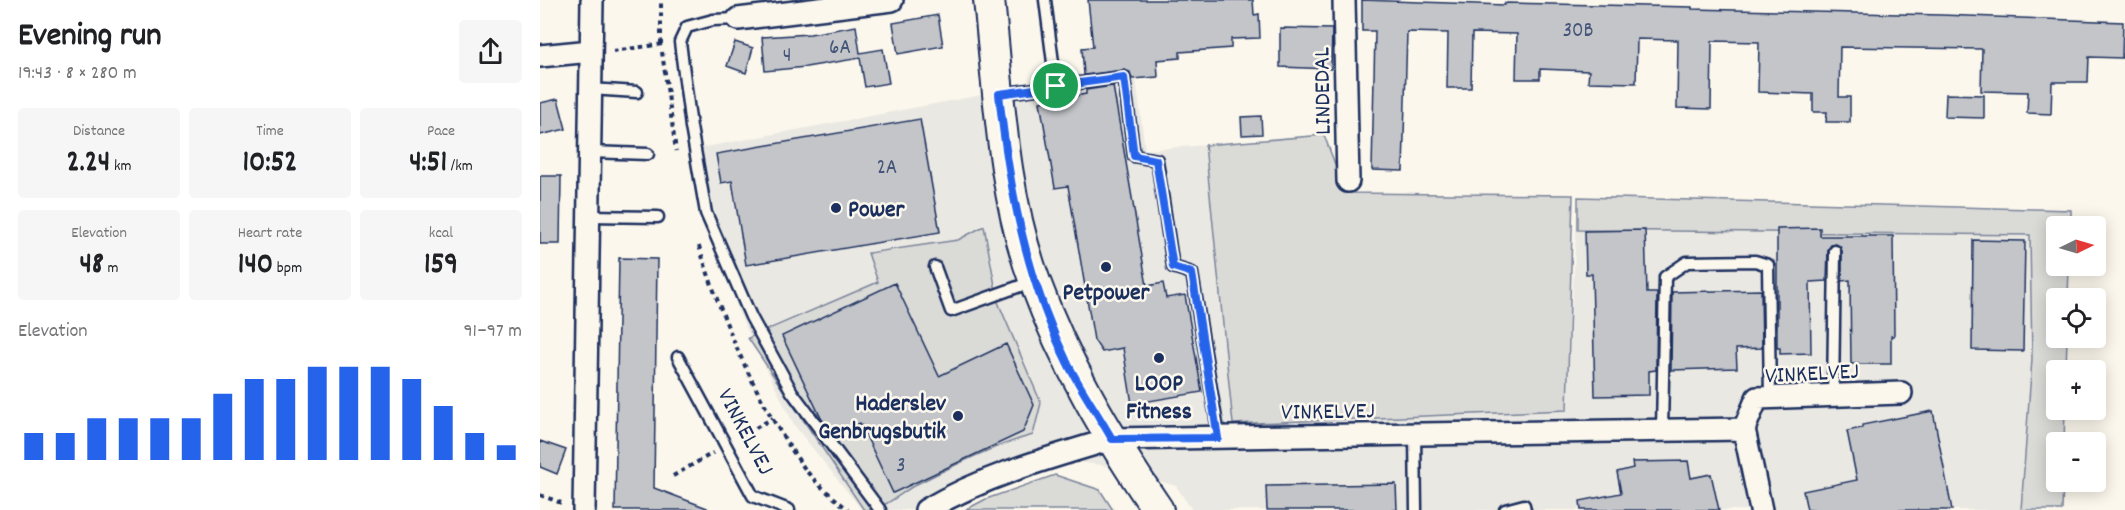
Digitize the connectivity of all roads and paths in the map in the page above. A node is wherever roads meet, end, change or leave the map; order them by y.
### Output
1 (592, 0) edge
2 (892, 0) edge
3 (989, 0) edge
4 (1045, 0) edge
5 (1344, 0) edge
6 (738, 19) joint
7 (591, 51) junction
8 (540, 56) edge
9 (1056, 86) junction
10 (590, 89) junction
11 (636, 92) dead end
12 (999, 94) junction
13 (589, 152) junction
14 (648, 154) dead end
15 (1348, 181) dead end
16 (588, 216) junction
17 (658, 217) dead end
18 (1835, 251) dead end
19 (935, 267) dead end
20 (1034, 281) junction
21 (678, 357) dead end
22 (1901, 393) dead end
23 (1833, 396) junction
24 (1770, 398) junction
25 (1744, 429) junction
26 (1662, 430) junction
27 (1415, 434) junction
28 (1218, 438) junction
29 (1112, 439) junction
30 (540, 495) edge
31 (576, 508) edge
32 (789, 510) edge
33 (880, 510) edge
34 (926, 510) edge
35 (1158, 510) edge
36 (1416, 510) edge
37 (1505, 510) edge
38 (1526, 510) edge
39 (1761, 510) edge

1 - 7 street
2 - 6 street
3 - 12 street
4 - 9 lane
5 - 15 street, LINDEDAL
6 - 33 lane
7 - 8 street
7 - 10 street
9 - 12 lane
9 - 28 lane
10 - 11 lane
10 - 13 street
12 - 20 street
13 - 14 lane
13 - 16 street
16 - 17 lane
16 - 31 street
18 - 23 lane
19 - 20 lane
20 - 29 street
21 - 32 lane, VINKELVEJ
22 - 23 street, VINKELVEJ
23 - 24 street, VINKELVEJ
24 - 25 street, VINKELVEJ
24 - 26 lane
25 - 26 street, VINKELVEJ
25 - 39 street
26 - 27 street, VINKELVEJ
27 - 28 street, VINKELVEJ
27 - 36 lane
28 - 29 street, VINKELVEJ
29 - 34 street, VINKELVEJ
29 - 35 street
30 - 31 path
37 - 38 lane

